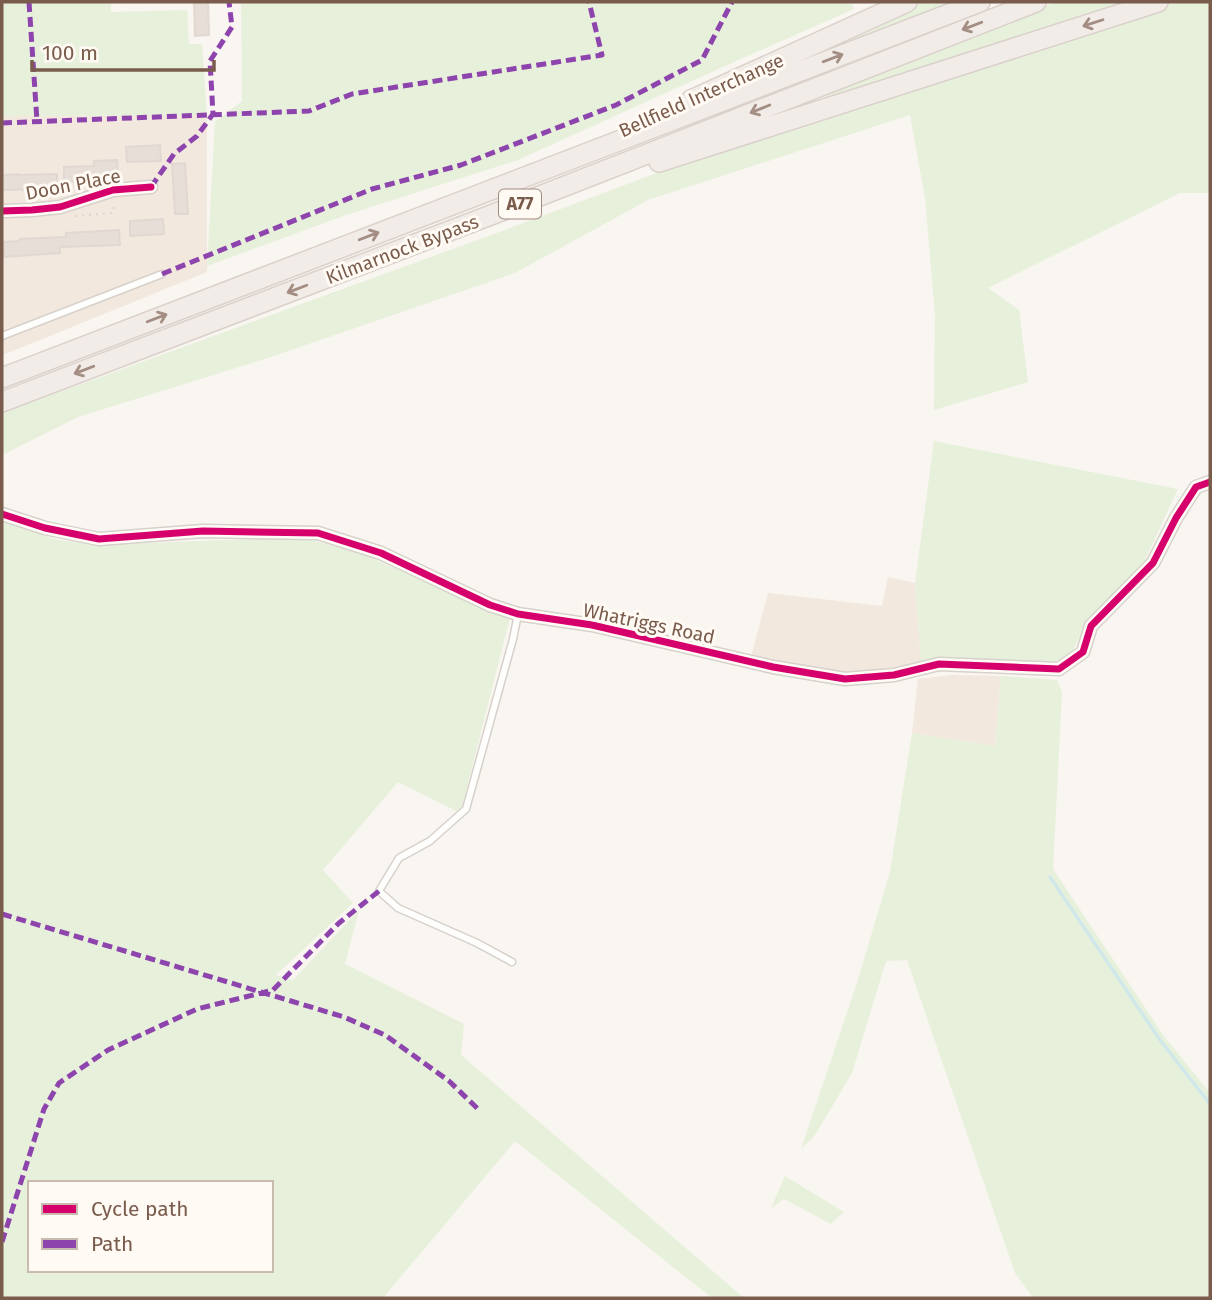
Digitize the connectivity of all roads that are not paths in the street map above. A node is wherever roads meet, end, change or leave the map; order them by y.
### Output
1 (907, 2) edge
2 (980, 2) edge
3 (1036, 2) edge
4 (1158, 2) edge
5 (151, 187) dead end
6 (495, 187) junction
7 (2, 211) edge
8 (491, 215) junction
9 (162, 274) dead end
10 (2, 336) edge
11 (2, 378) edge
12 (2, 402) edge
13 (1210, 482) edge
14 (2, 514) edge
15 (517, 614) junction
16 (512, 962) dead end

1 - 6 highway, Bellfield Interchange / A77
6 -> 2 highway, Kilmarnock Bypass / A77
3 -> 8 highway, Kilmarnock Bypass / A77
4 -> 8 highway, A77
5 - 7 street, Doon Place
11 -> 6 highway, Kilmarnock Bypass / A77
8 -> 12 highway, Kilmarnock Bypass / A77
9 - 10 lane
13 - 15 street, Whatriggs Road
14 - 15 street, Whatriggs Road
15 - 16 lane

